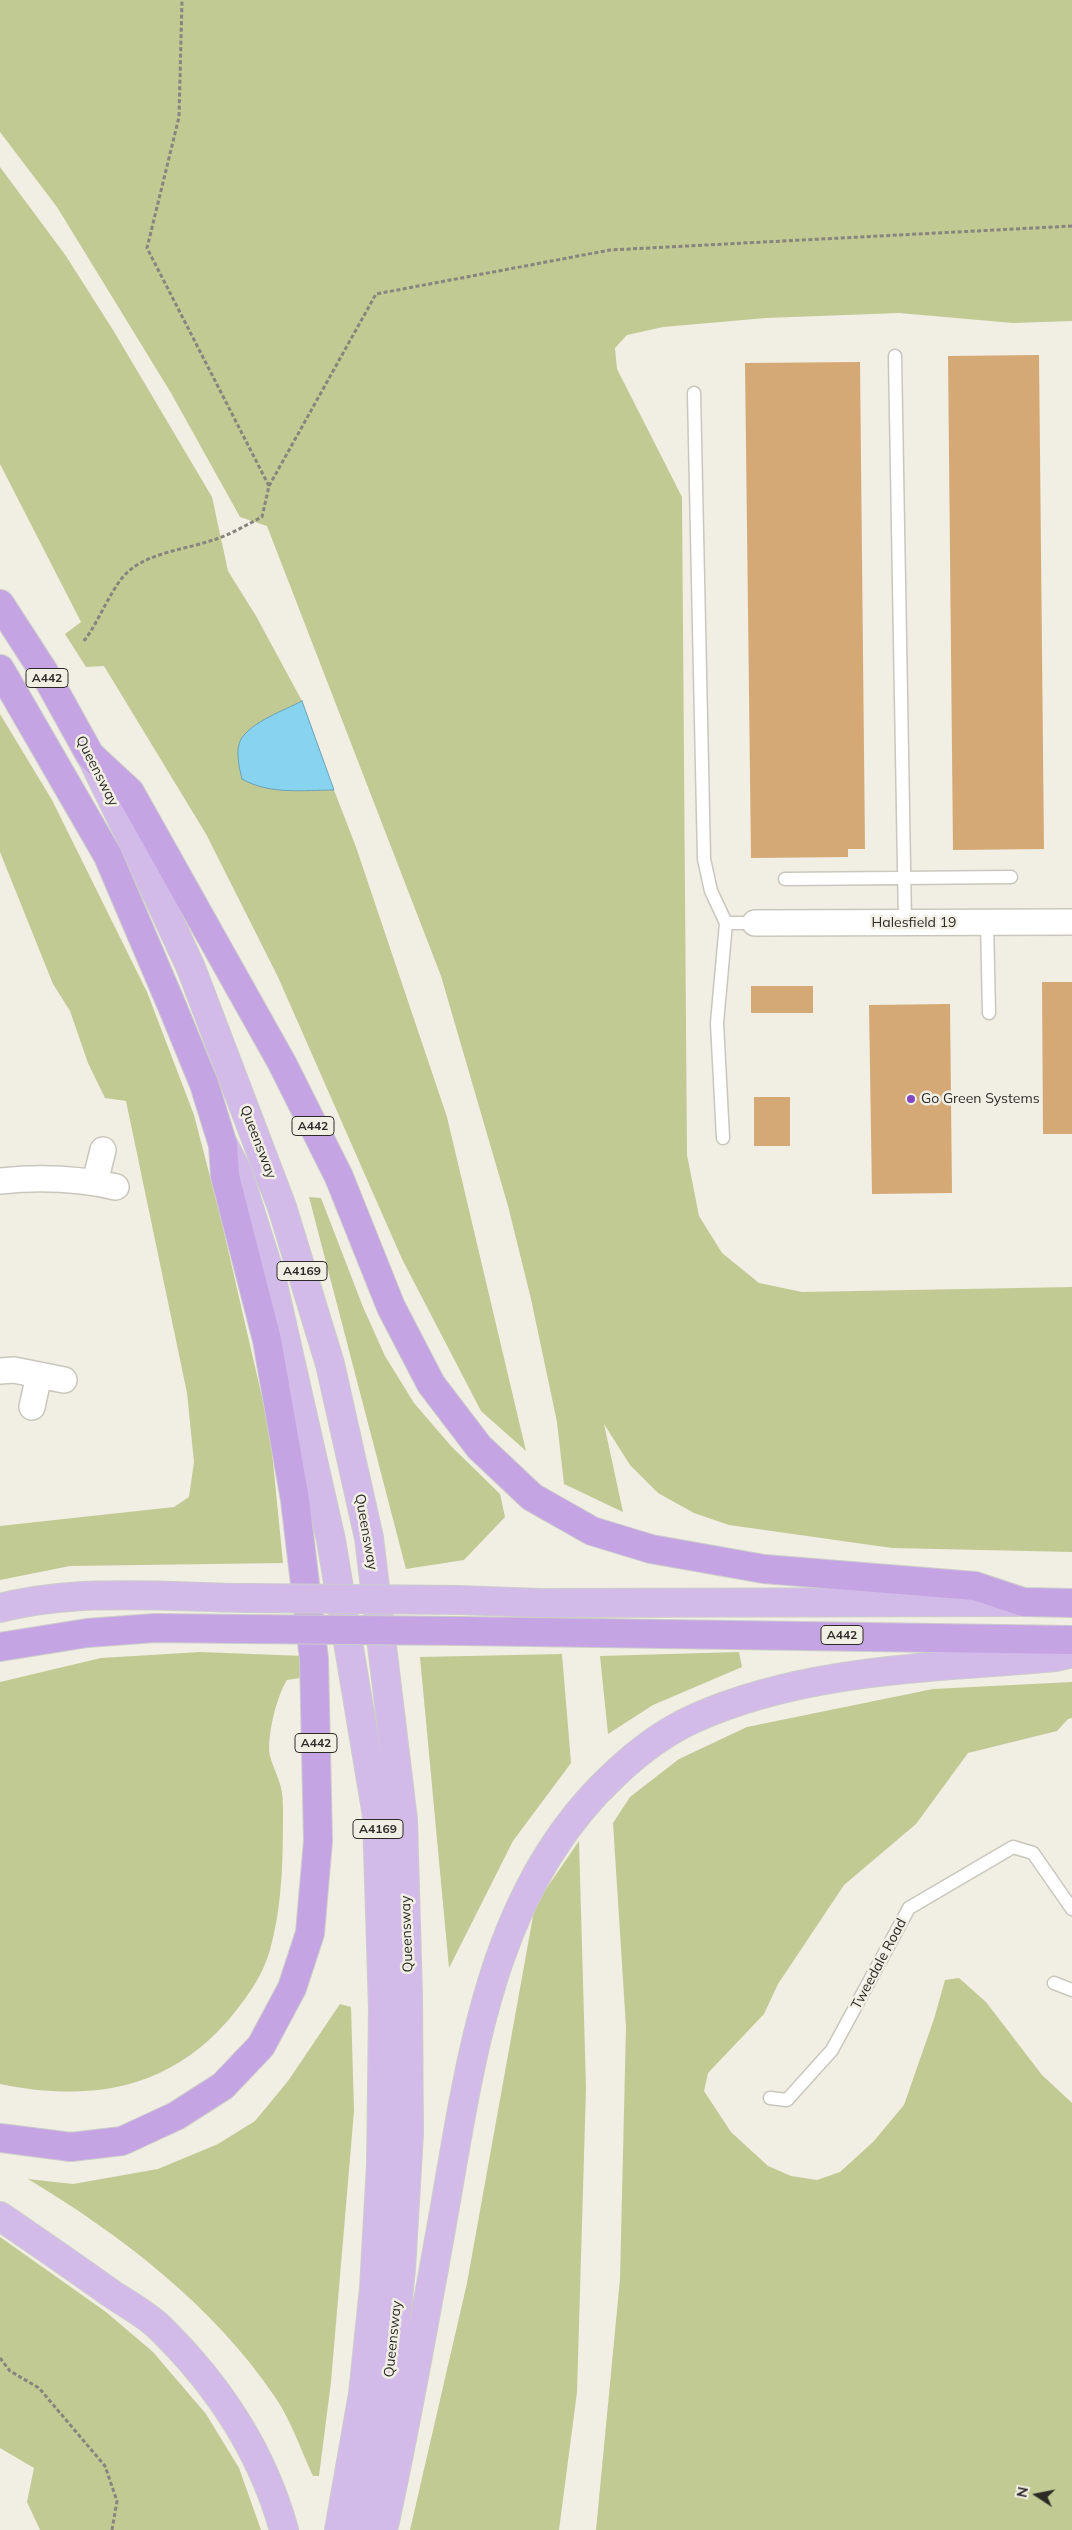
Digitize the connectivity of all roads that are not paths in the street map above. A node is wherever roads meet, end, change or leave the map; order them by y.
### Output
1 (895, 356) dead end
2 (694, 393) dead end
3 (0, 604) edge
4 (0, 669) edge
5 (90, 755) junction
6 (1011, 876) dead end
7 (904, 878) junction
8 (785, 879) dead end
9 (987, 922) junction
10 (1072, 922) edge
11 (726, 923) junction
12 (755, 923) joint
13 (905, 923) junction
14 (989, 1013) dead end
15 (723, 1138) dead end
16 (223, 1145) junction
17 (102, 1150) dead end
18 (0, 1181) edge
19 (0, 1371) edge
20 (39, 1375) junction
21 (64, 1380) dead end
22 (32, 1407) dead end
23 (1023, 1602) junction
24 (1072, 1603) edge
25 (0, 1608) edge
26 (1072, 1640) edge
27 (0, 1647) edge
28 (1072, 1653) edge
29 (1072, 1908) edge
30 (1054, 1983) dead end
31 (1072, 1990) edge
32 (770, 2098) dead end
33 (0, 2138) edge
34 (0, 2216) edge
35 (284, 2530) edge
36 (339, 2530) edge
37 (365, 2530) edge
38 (383, 2530) edge

1 - 7 lane
2 - 11 lane
3 - 5 highway, Queensway / A442
4 - 16 highway, Queensway / A442
5 - 23 highway, A442
5 - 37 main road, Queensway / A4169
6 - 7 lane
7 - 8 lane
7 - 13 lane
9 - 10 street, Halesfield 19
9 - 13 street, Halesfield 19
9 - 14 lane
11 - 12 lane
11 - 15 lane
12 - 13 street, Halesfield 19
16 - 33 highway, A442
16 - 36 main road, Queensway / A4169
17 - 18 street
19 - 20 street
20 - 21 street
20 - 22 street
23 - 24 highway, A442
23 - 25 main road, bridge
26 - 27 highway, A442, bridge
28 - 38 main road
29 - 32 lane, Tweedale Road
30 - 31 lane
34 - 35 main road

